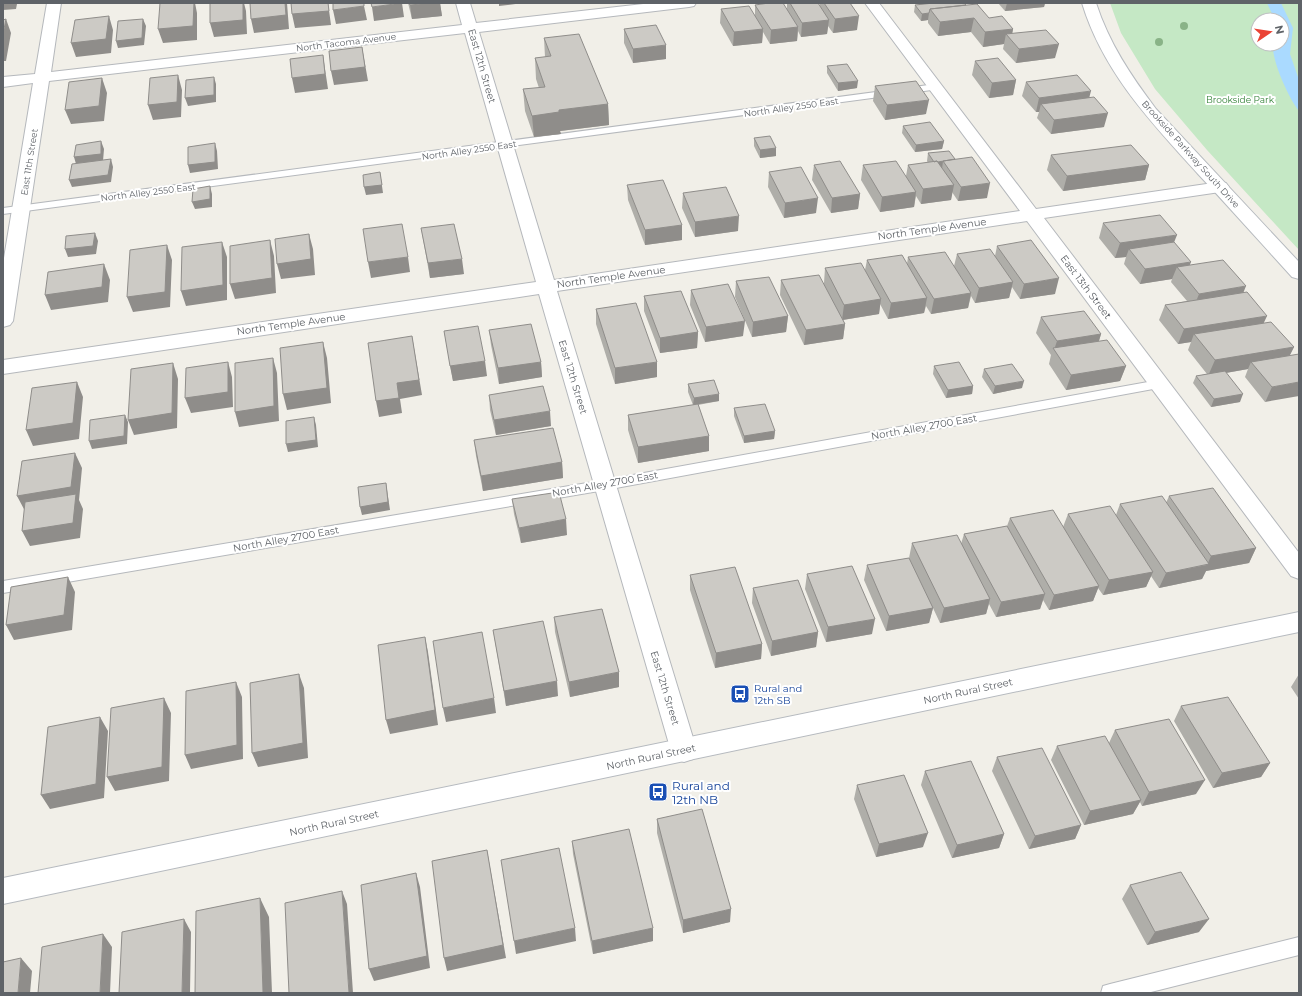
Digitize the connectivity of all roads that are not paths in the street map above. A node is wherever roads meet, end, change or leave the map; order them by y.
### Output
1 (54, 3) edge
2 (463, 3) edge
3 (689, 3) edge
4 (872, 3) edge
5 (1089, 3) edge
6 (470, 28) junction
7 (42, 78) junction
8 (3, 82) edge
9 (936, 87) junction
10 (505, 146) junction
11 (1220, 187) junction
12 (21, 209) junction
13 (3, 211) edge
14 (1032, 215) junction
15 (1299, 273) edge
16 (546, 287) junction
17 (3, 321) edge
18 (3, 367) edge
19 (1159, 384) junction
20 (605, 485) junction
21 (1299, 570) edge
22 (3, 587) edge
23 (1299, 622) edge
24 (684, 751) junction
25 (3, 891) edge
26 (1299, 946) edge
27 (1110, 993) edge

1 - 7 street, East 11th Street
2 - 6 street, East 12th Street
3 - 6 street, North Tacoma Avenue
4 - 9 street, East 13th Street
5 - 11 street, Brookside Parkway South Drive
6 - 7 street, North Tacoma Avenue
6 - 10 street, East 12th Street
7 - 8 street, North Tacoma Avenue
7 - 12 street, East 11th Street
9 - 10 lane, North Alley 2550 East
9 - 14 street, East 13th Street
10 - 12 lane, North Alley 2550 East
10 - 16 street, East 12th Street
11 - 14 street, North Temple Avenue
11 - 15 street, Brookside Parkway South Drive
12 - 13 lane, North Alley 2550 East
12 - 17 street, East 11th Street
14 - 16 street, North Temple Avenue
14 - 19 street, East 13th Street
16 - 18 street, North Temple Avenue
16 - 20 street, East 12th Street
19 - 20 lane, North Alley 2700 East
19 - 21 street, East 13th Street
20 - 22 lane, North Alley 2700 East
20 - 24 street, East 12th Street
23 - 24 street, North Rural Street
24 - 25 street, North Rural Street
26 - 27 lane

